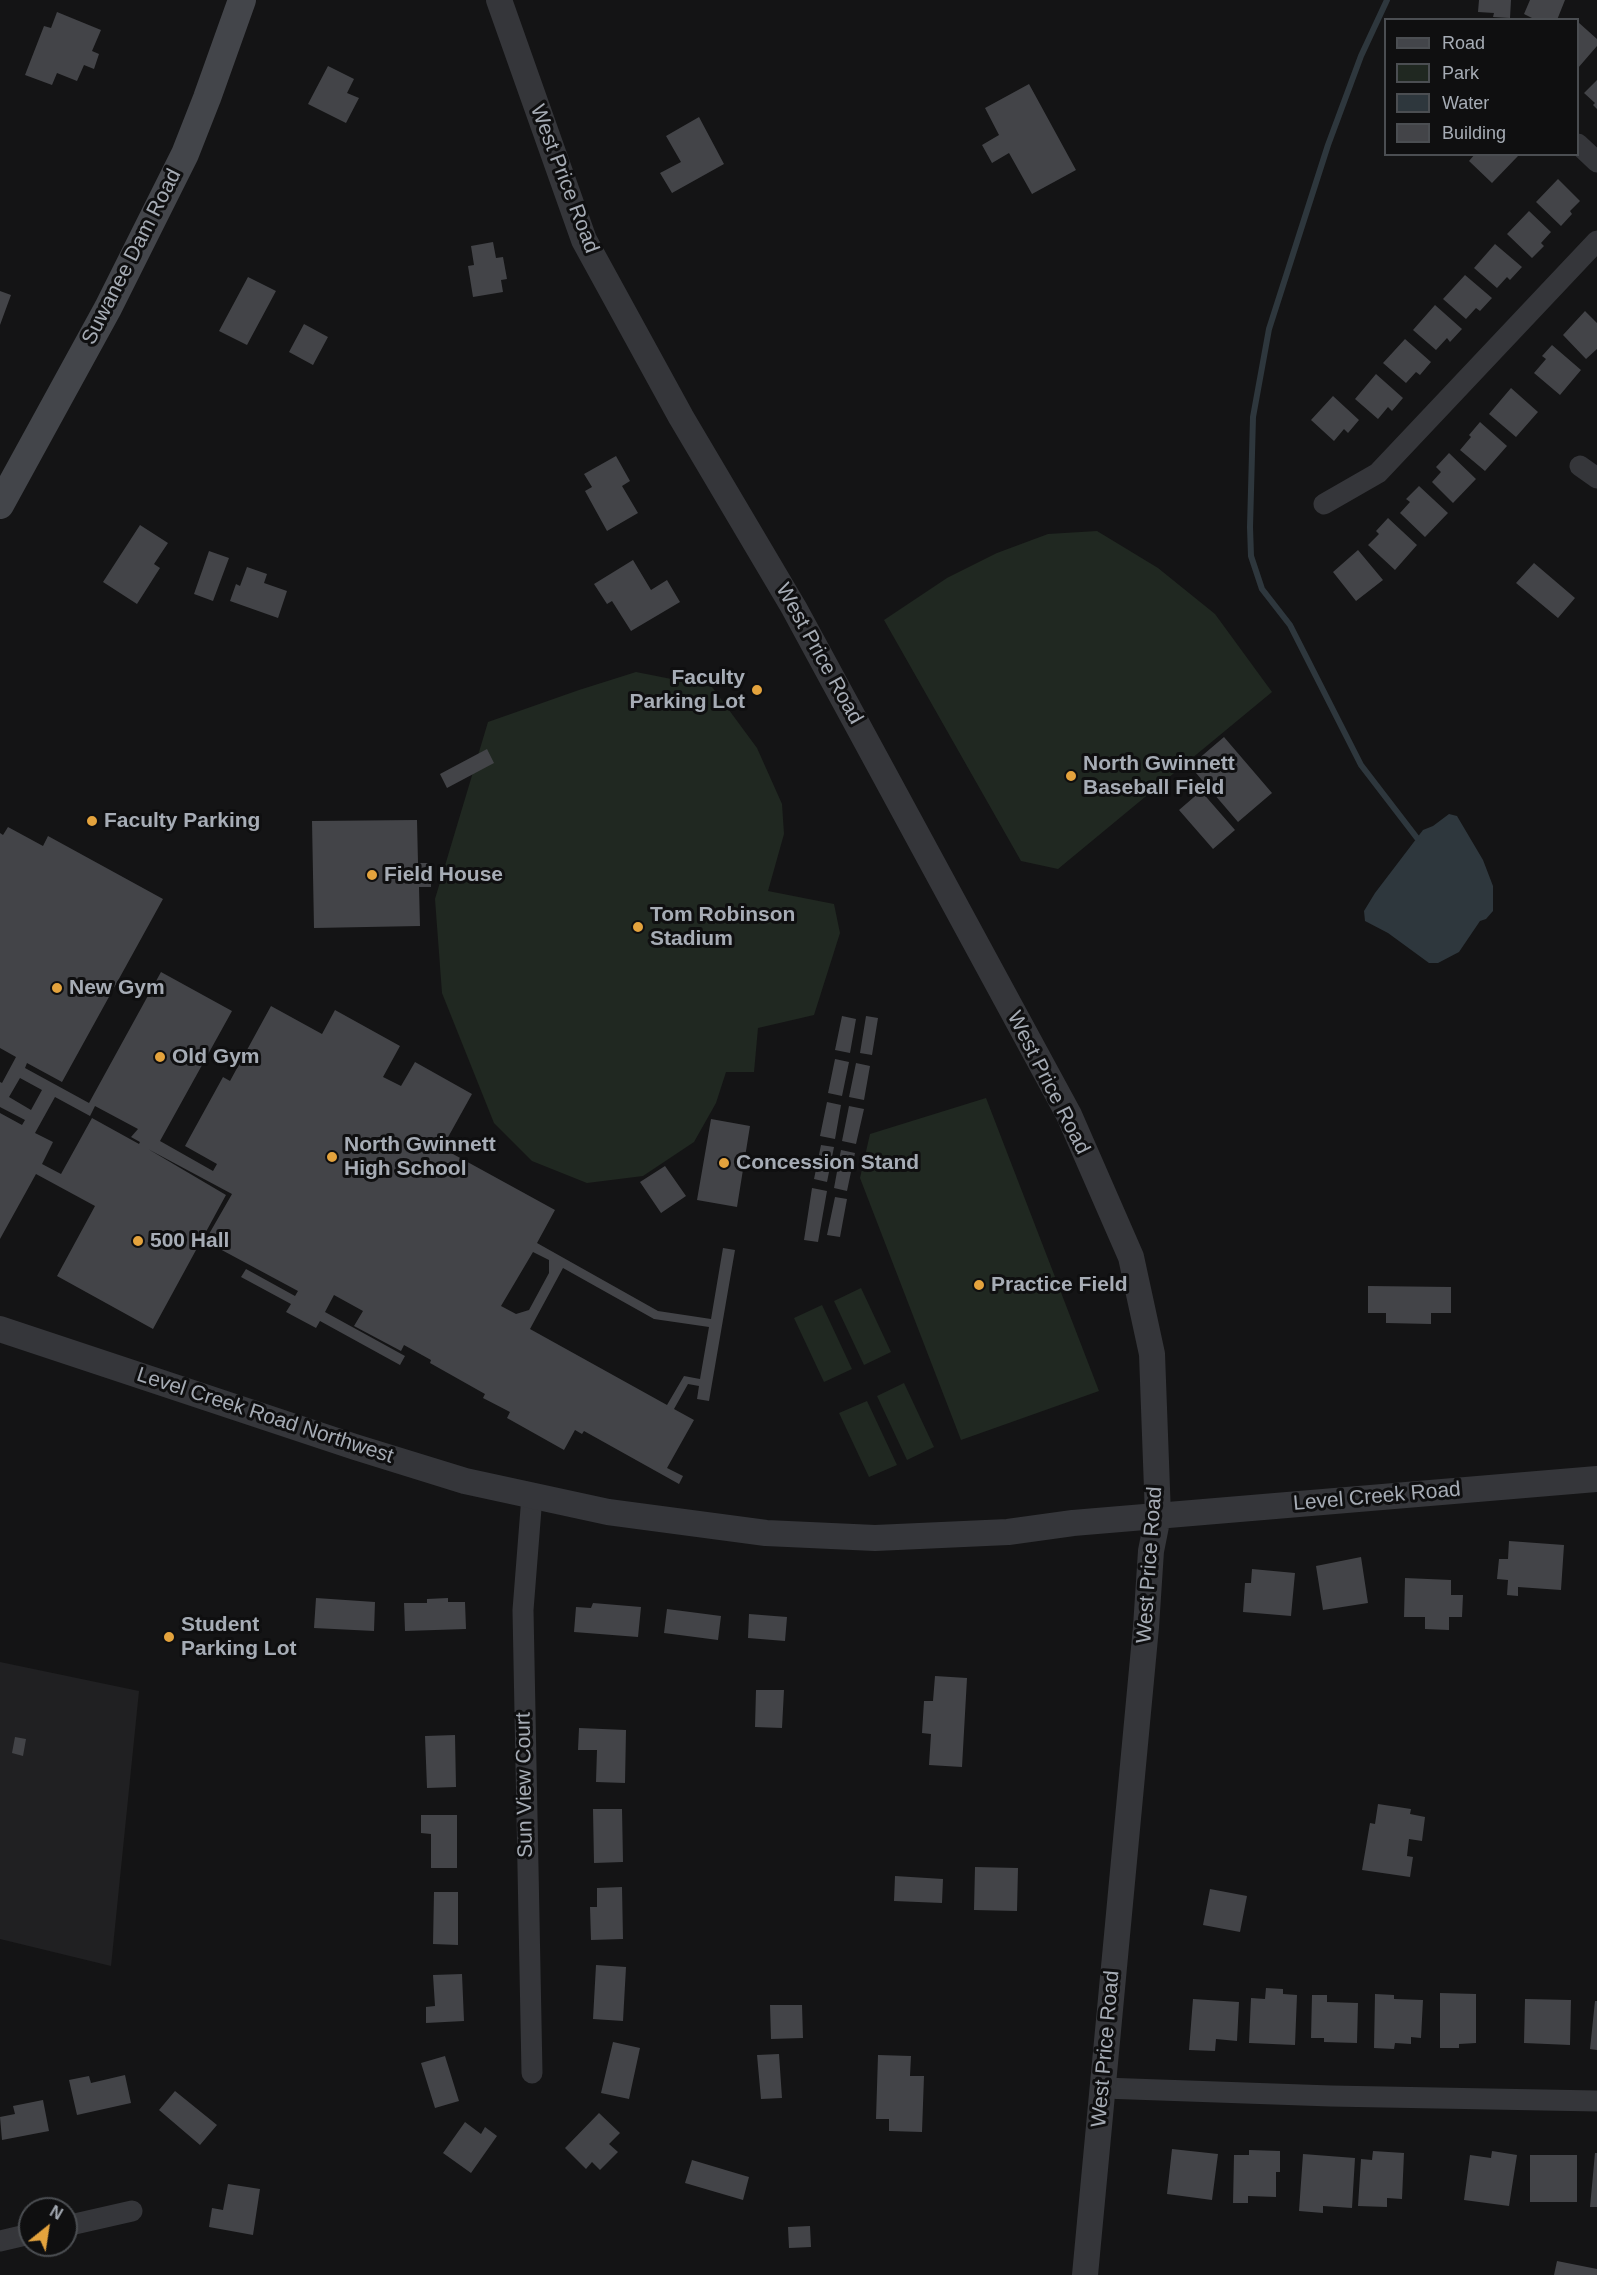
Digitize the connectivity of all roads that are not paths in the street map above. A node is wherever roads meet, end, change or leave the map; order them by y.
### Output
1 (242, 0) edge
2 (499, 0) edge
3 (1579, 145) edge
4 (1597, 162) edge
5 (1597, 241) edge
6 (1324, 504) dead end
7 (0, 505) edge
8 (0, 1329) edge
9 (1597, 1479) edge
10 (532, 1496) junction
11 (1158, 1516) junction
12 (532, 2073) dead end
13 (1103, 2088) junction
14 (1597, 2101) edge
15 (132, 2211) dead end
16 (78, 2223) edge
17 (18, 2237) edge
18 (0, 2241) edge
19 (1085, 2275) edge

1 - 7 main road, Suwanee Dam Road
2 - 11 street, West Price Road
3 - 4 street
5 - 6 street
8 - 10 street, Level Creek Road Northwest
9 - 11 street, Level Creek Road
10 - 11 street, Level Creek Road Northwest
10 - 12 street, Sun View Court
11 - 13 street, West Price Road
13 - 14 street
13 - 19 street, West Price Road
15 - 16 street
17 - 18 street

